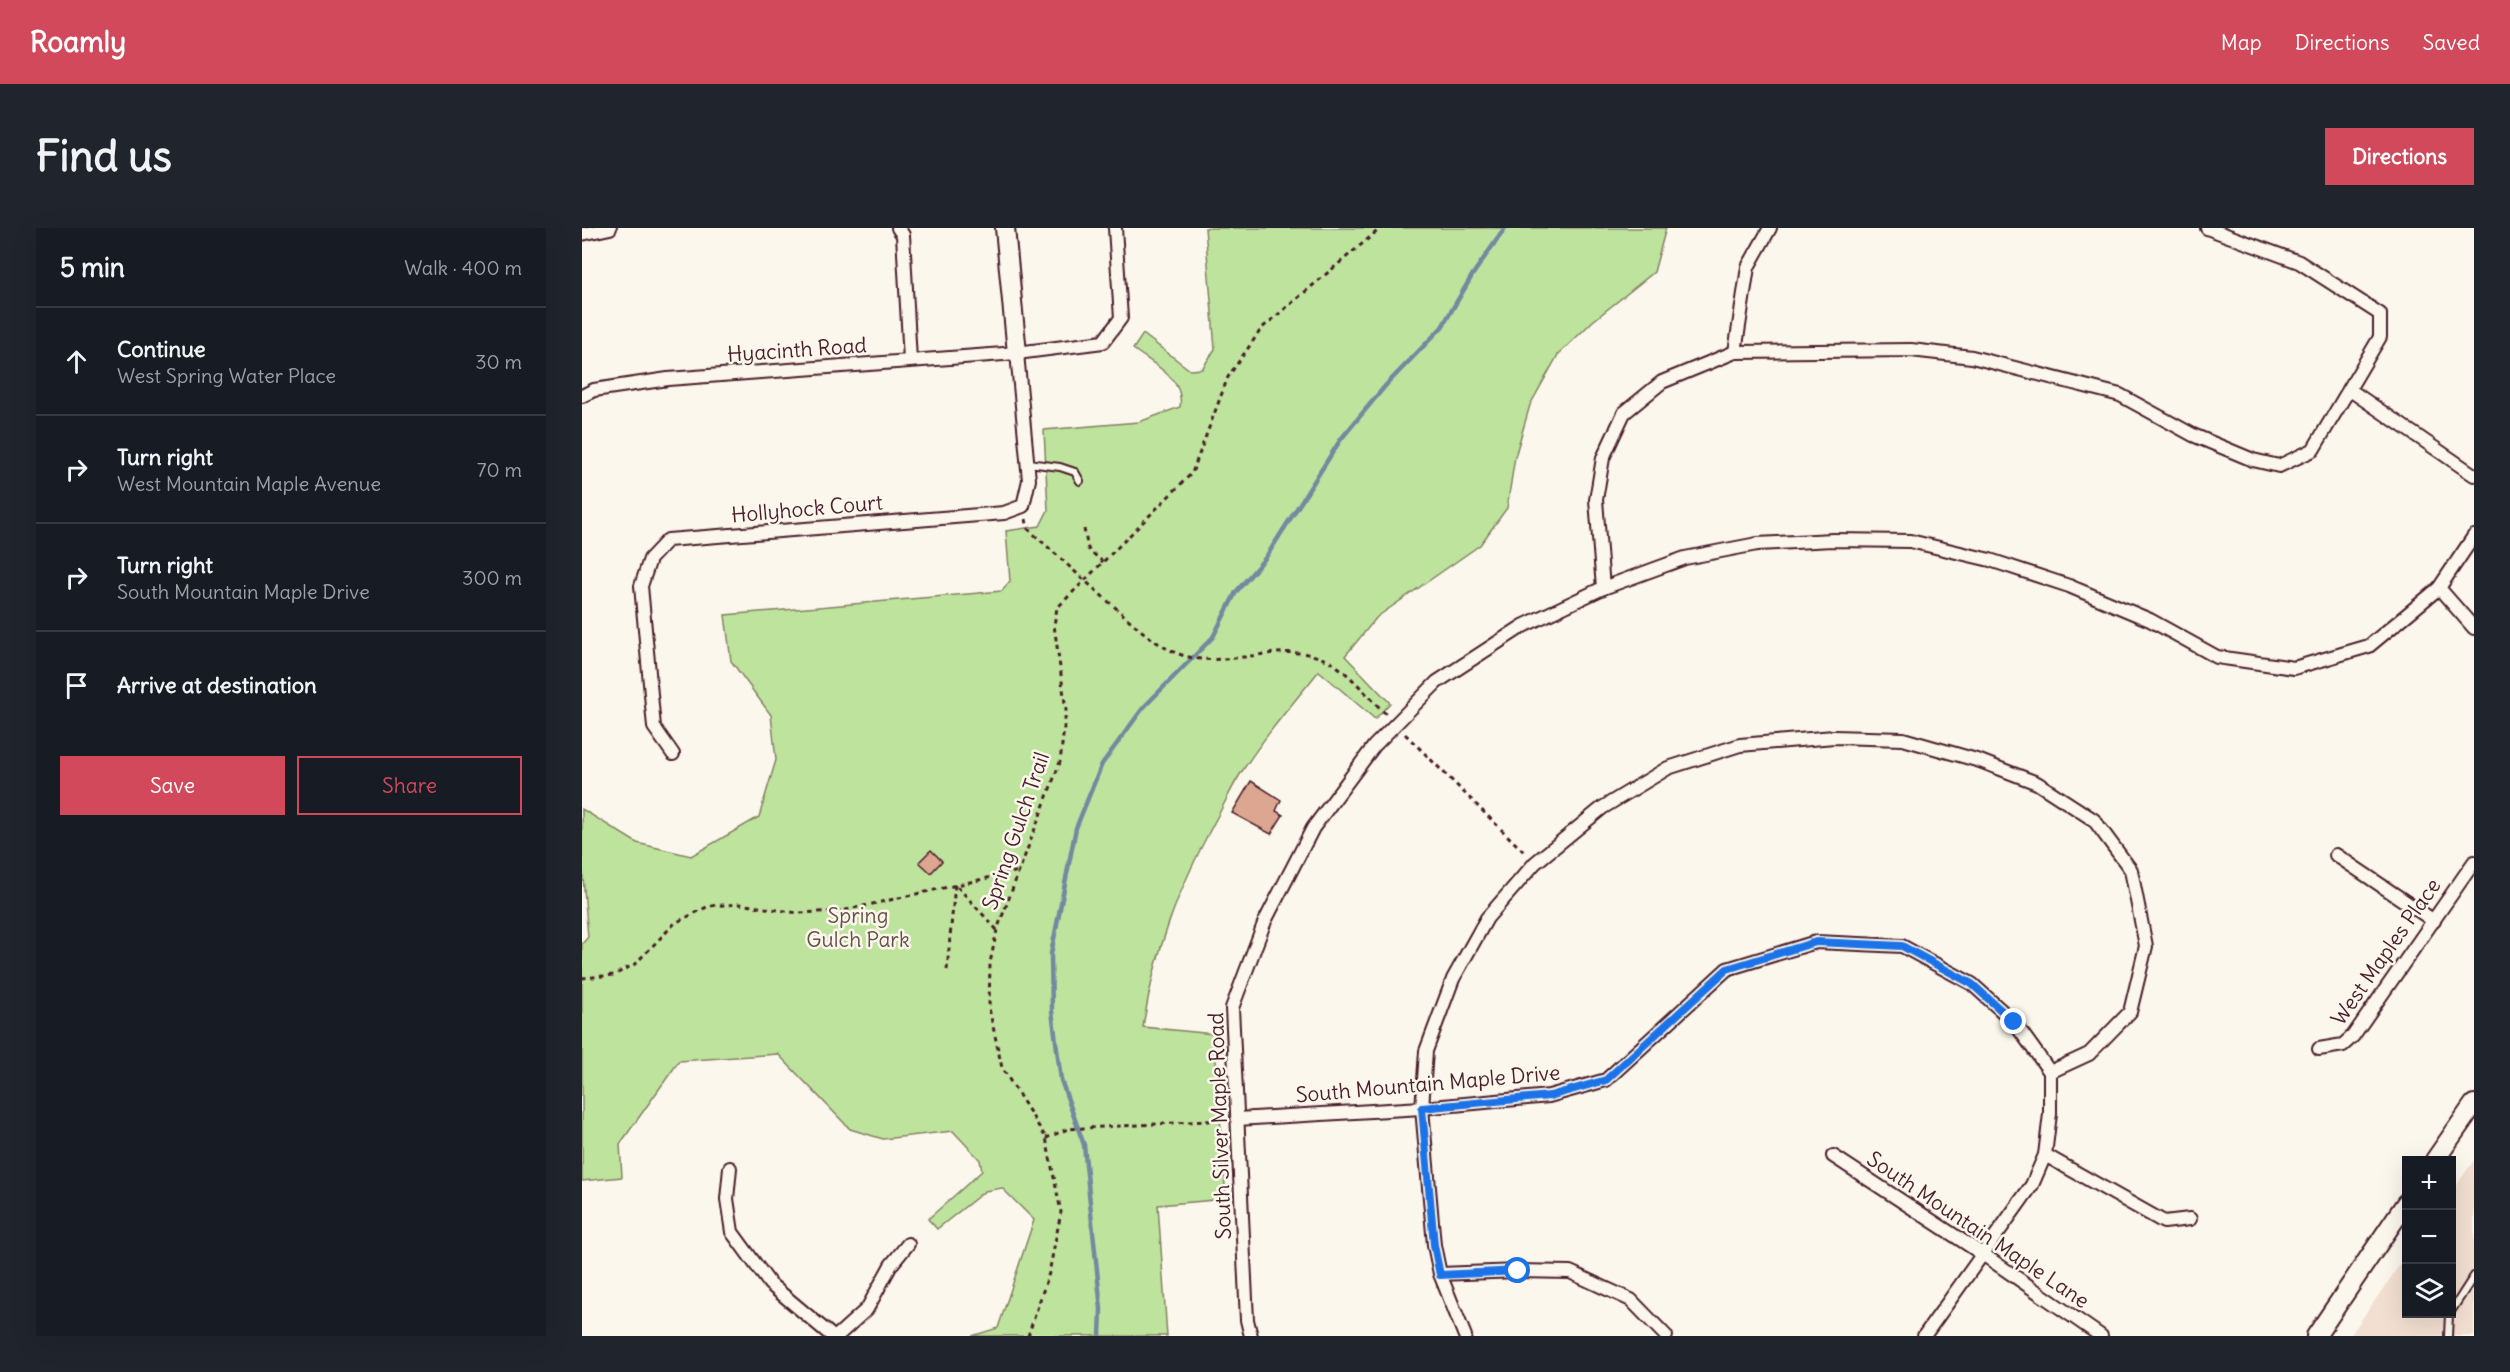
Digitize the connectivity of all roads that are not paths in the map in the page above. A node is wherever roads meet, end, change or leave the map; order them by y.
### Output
1 (610, 228) edge
2 (898, 228) edge
3 (1005, 228) edge
4 (1114, 228) edge
5 (1770, 228) edge
6 (2207, 228) edge
7 (582, 234) edge
8 (1735, 352) junction
9 (1017, 353) junction
10 (910, 360) junction
11 (2350, 390) junction
12 (582, 396) edge
13 (1028, 463) junction
14 (2474, 475) edge
15 (1080, 481) dead end
16 (2474, 536) edge
17 (1604, 588) junction
18 (2439, 588) junction
19 (2474, 628) edge
20 (674, 754) dead end
21 (2336, 855) dead end
22 (2474, 862) edge
23 (2433, 921) junction
24 (2319, 1049) dead end
25 (2050, 1072) junction
26 (2474, 1104) edge
27 (1422, 1108) junction
28 (1237, 1119) junction
29 (2045, 1155) junction
30 (1833, 1156) dead end
31 (2438, 1156) edge
32 (730, 1168) dead end
33 (2402, 1209) edge
34 (2190, 1219) dead end
35 (908, 1244) dead end
36 (1984, 1255) junction
37 (1440, 1275) junction
38 (2474, 1276) edge
39 (2456, 1303) edge
40 (2450, 1318) edge
41 (834, 1336) edge
42 (1251, 1336) edge
43 (1465, 1336) edge
44 (1666, 1336) edge
45 (1924, 1336) edge
46 (2101, 1336) edge
47 (2316, 1336) edge
48 (2448, 1336) edge

1 - 7 street
2 - 10 street
3 - 9 main road
4 - 9 street, Hyacinth Road
5 - 8 street
6 - 11 street
8 - 11 street
8 - 17 street
9 - 10 street, Hyacinth Road
9 - 13 street
10 - 12 street, Hyacinth Road
11 - 14 street
13 - 15 lane
13 - 20 street, Hollyhock Court
16 - 18 street, South Silver Maple Road
17 - 18 street, South Silver Maple Road
17 - 28 street, South Silver Maple Road
18 - 19 street
21 - 23 street
22 - 23 street, West Maples Place
23 - 24 street, West Maples Place
25 - 27 street, South Mountain Maple Drive
25 - 27 street
25 - 29 street
26 - 31 main road
27 - 28 street, South Mountain Maple Drive
27 - 37 street
28 - 42 street, South Silver Maple Road
29 - 34 street
29 - 36 street
30 - 36 street, South Mountain Maple Lane
32 - 41 street
33 - 47 main road
35 - 41 street
36 - 45 street
36 - 46 street, South Mountain Maple Lane
37 - 43 street
37 - 44 street
38 - 39 lane
40 - 48 lane

